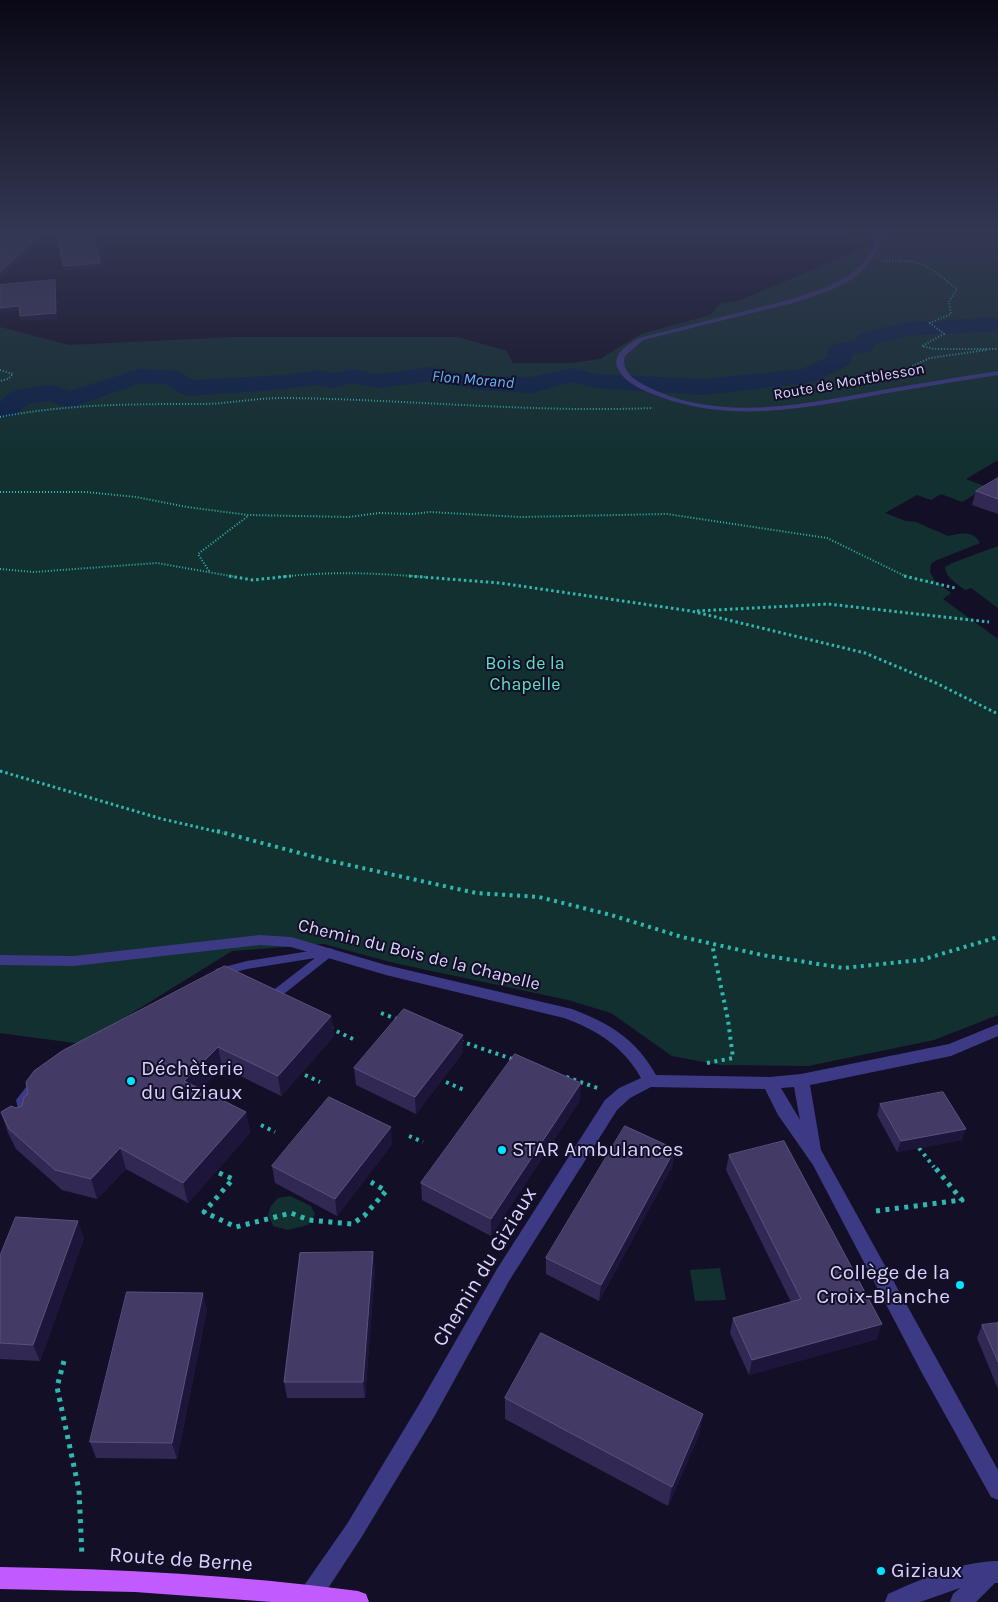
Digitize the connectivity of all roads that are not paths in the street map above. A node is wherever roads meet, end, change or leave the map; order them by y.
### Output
1 (774, 306) edge
2 (998, 374) edge
3 (329, 952) junction
4 (0, 960) edge
5 (207, 978) edge
6 (271, 999) edge
7 (998, 1030) edge
8 (39, 1079) edge
9 (801, 1080) junction
10 (652, 1081) junction
11 (770, 1083) junction
12 (24, 1122) edge
13 (814, 1152) junction
14 (998, 1490) edge
15 (994, 1572) edge
16 (0, 1578) edge
17 (311, 1595) junction
18 (358, 1602) edge
19 (896, 1602) edge
20 (961, 1602) edge

1 - 2 street, Route de Montblesson
3 - 4 street, Chemin du Bois de la Chapelle
3 - 5 lane
3 - 6 lane
3 - 10 street, Chemin du Bois de la Chapelle
7 - 9 street, Chemin du Giziaux
8 - 12 lane
9 - 11 street, Chemin du Giziaux
9 - 13 street
10 - 11 street, Chemin du Giziaux
10 - 17 street, Chemin du Giziaux
11 - 13 street
13 - 14 street
15 - 19 street
15 - 20 street
16 - 17 main road, Route de Berne
17 - 18 main road, Route de Berne

